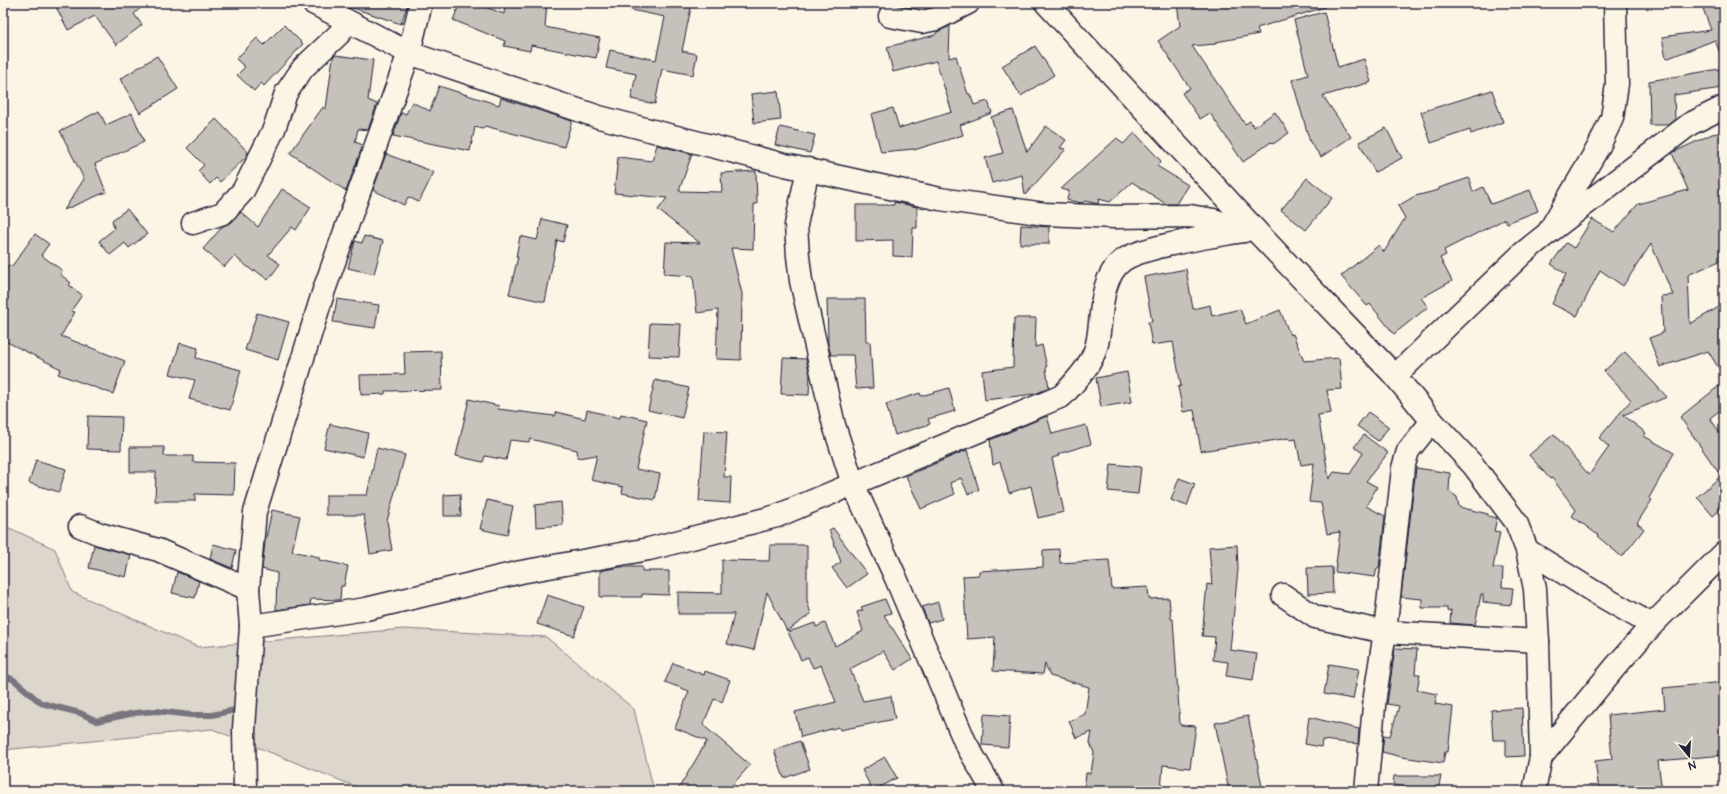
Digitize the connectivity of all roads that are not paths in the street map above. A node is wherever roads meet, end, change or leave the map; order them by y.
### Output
1 (313, 3) edge
2 (421, 3) edge
3 (968, 3) edge
4 (1046, 3) edge
5 (1615, 3) edge
6 (890, 16) dead end
7 (347, 22) junction
8 (409, 53) junction
9 (1724, 107) edge
10 (808, 169) junction
11 (193, 223) dead end
12 (1251, 232) junction
13 (1548, 233) junction
14 (1395, 376) junction
15 (1432, 421) junction
16 (853, 484) junction
17 (80, 526) dead end
18 (1527, 550) junction
19 (1720, 565) edge
20 (248, 589) junction
21 (1283, 595) dead end
22 (1652, 625) junction
23 (251, 626) junction
24 (1385, 632) junction
25 (1538, 641) junction
26 (1541, 757) junction
27 (245, 791) edge
28 (993, 791) edge
29 (1366, 791) edge
30 (1534, 791) edge

1 - 7 street
2 - 8 street
3 - 6 street
4 - 12 street
5 - 13 street
7 - 8 street
7 - 11 street
8 - 10 street
8 - 20 street
9 - 13 street
10 - 12 street
10 - 16 street
12 - 14 street
12 - 16 street
13 - 14 street
14 - 15 street
15 - 18 street
15 - 24 street
16 - 23 street
16 - 28 street
17 - 20 street
18 - 22 street
18 - 25 street
19 - 22 street
20 - 23 street
21 - 24 street
22 - 26 street
23 - 27 street
24 - 25 street
24 - 29 street
25 - 26 street
26 - 30 street

